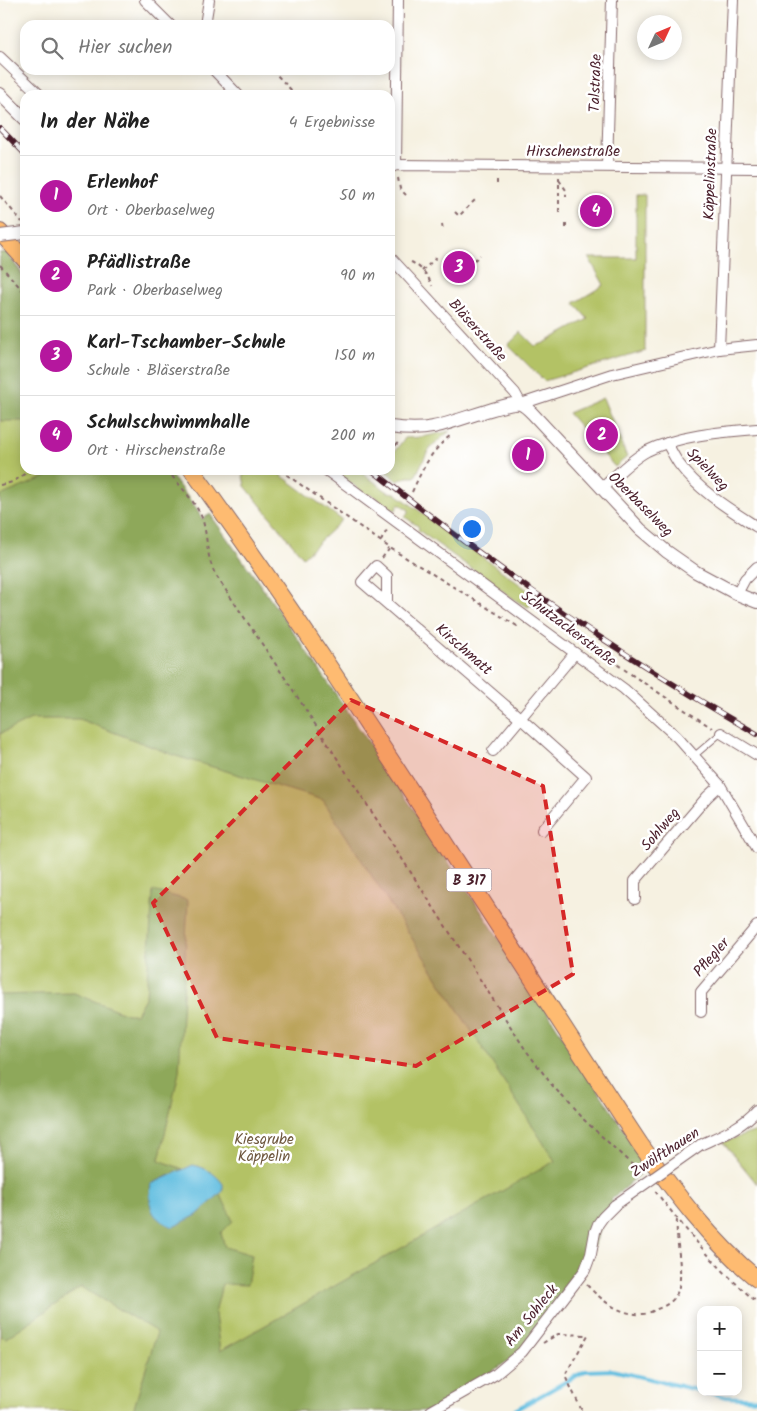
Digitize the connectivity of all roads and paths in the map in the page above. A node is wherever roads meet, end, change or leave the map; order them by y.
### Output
1 (145, 0) edge
2 (209, 0) edge
3 (398, 0) edge
4 (612, 0) edge
5 (732, 0) edge
6 (165, 20) edge
7 (206, 20) edge
8 (0, 57) edge
9 (219, 75) edge
10 (277, 75) edge
11 (35, 90) edge
12 (233, 90) edge
13 (291, 90) edge
14 (0, 94) edge
15 (395, 100) edge
16 (20, 114) edge
17 (559, 166) junction
18 (607, 166) junction
19 (395, 167) edge
20 (726, 168) junction
21 (757, 168) edge
22 (398, 178) dead end
23 (559, 180) junction
24 (406, 195) dead end
25 (0, 196) edge
26 (566, 197) dead end
27 (477, 198) dead end
28 (455, 212) dead end
29 (559, 212) dead end
30 (20, 220) edge
31 (442, 224) dead end
32 (566, 224) dead end
33 (443, 231) dead end
34 (566, 232) dead end
35 (20, 233) edge
36 (0, 234) edge
37 (20, 255) edge
38 (480, 255) dead end
39 (438, 256) dead end
40 (395, 262) edge
41 (0, 265) edge
42 (468, 266) dead end
43 (422, 271) dead end
44 (20, 287) edge
45 (757, 345) edge
46 (719, 349) junction
47 (521, 404) junction
48 (460, 420) junction
49 (395, 428) edge
50 (757, 429) edge
51 (667, 443) junction
52 (23, 475) edge
53 (171, 475) edge
54 (196, 475) edge
55 (287, 475) edge
56 (333, 475) edge
57 (0, 485) edge
58 (602, 488) junction
59 (412, 492) dead end
60 (757, 527) edge
61 (387, 530) dead end
62 (380, 541) junction
63 (757, 567) edge
64 (737, 594) junction
65 (757, 602) edge
66 (387, 603) dead end
67 (526, 616) junction
68 (575, 653) junction
69 (520, 718) junction
70 (721, 733) junction
71 (493, 751) dead end
72 (757, 755) edge
73 (694, 756) junction
74 (720, 785) junction
75 (542, 830) dead end
76 (757, 848) edge
77 (635, 899) dead end
78 (757, 926) edge
79 (701, 1012) dead end
80 (757, 1110) edge
81 (646, 1179) dead end
82 (651, 1186) dead end
83 (615, 1205) joint
84 (677, 1220) junction
85 (580, 1276) junction
86 (757, 1279) edge
87 (757, 1302) edge
88 (558, 1334) dead end
89 (431, 1411) edge
90 (582, 1411) edge

1 - 6 street
2 - 7 street
3 - 15 street
4 - 18 street, Talstraße
5 - 20 street, Käppelinstraße
8 - 11 street
9 - 12 street
10 - 13 path
14 - 16 street
17 - 18 street, Hirschenstraße
17 - 19 street, Hirschenstraße
17 - 23 path
18 - 20 street, Hirschenstraße
20 - 21 street, Hirschenstraße
20 - 46 street, Käppelinstraße
22 - 24 path
23 - 26 path
23 - 29 path
25 - 30 path
27 - 28 path
31 - 33 path
32 - 34 path
35 - 36 street, bridge
36 - 37 main road
38 - 42 path
39 - 43 path
40 - 47 street, Bläserstraße
41 - 44 path
45 - 46 street
46 - 47 street
47 - 48 street
47 - 58 street, Oberbaselweg
48 - 49 street
48 - 59 path
50 - 51 street, Spielweg
51 - 58 street, Spielweg
51 - 60 street, Spielweg
52 - 57 path
53 - 81 path
54 - 86 main road, B 317
55 - 62 path
56 - 67 street, Schutzackerstraße
58 - 64 street, Oberbaselweg
61 - 62 path
62 - 67 path
63 - 64 street
64 - 65 street, Oberbaselweg
66 - 69 street, Kirschmatt
67 - 68 street, Schutzackerstraße
67 - 70 path
68 - 69 street
68 - 73 street, Schutzackerstraße
69 - 71 street
69 - 75 street, Kirschmatt
70 - 72 street
70 - 73 lane
73 - 74 street, Schutzackerstraße
74 - 76 street, Schutzackerstraße
74 - 77 street, Sohlweg
78 - 79 street, Pflegler
80 - 83 street, Zwölfthauen, bridge
82 - 84 path
83 - 85 street, Am Sohleck
84 - 85 path
84 - 87 path
85 - 89 street, Am Sohleck
88 - 90 path

